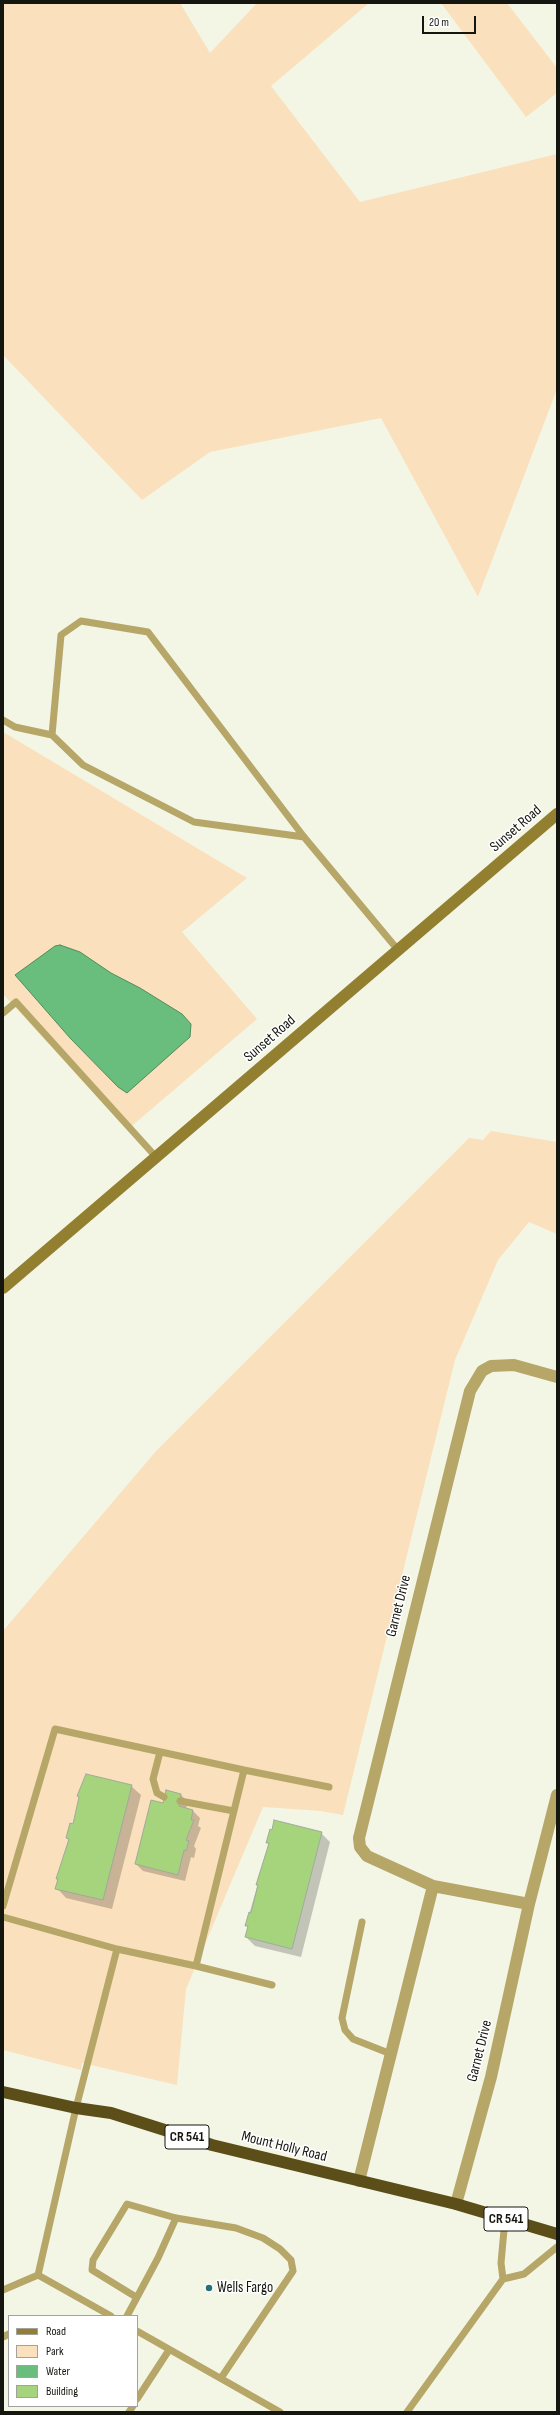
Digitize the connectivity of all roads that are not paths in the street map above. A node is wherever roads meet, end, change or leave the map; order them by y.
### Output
1 (3, 720) edge
2 (52, 735) junction
3 (557, 814) edge
4 (304, 837) junction
5 (398, 950) junction
6 (3, 1013) edge
7 (156, 1157) junction
8 (3, 1288) edge
9 (557, 1377) edge
10 (160, 1752) junction
11 (244, 1770) junction
12 (329, 1787) dead end
13 (557, 1795) edge
14 (164, 1797) dead end
15 (180, 1801) dead end
16 (234, 1811) junction
17 (433, 1886) junction
18 (529, 1904) junction
19 (3, 1906) edge
20 (3, 1917) edge
21 (362, 1922) dead end
22 (117, 1949) junction
23 (196, 1966) junction
24 (272, 1985) dead end
25 (391, 2054) junction
26 (3, 2092) edge
27 (76, 2108) junction
28 (359, 2181) junction
29 (456, 2204) junction
30 (176, 2218) junction
31 (505, 2219) junction
32 (557, 2234) edge
33 (557, 2247) edge
34 (38, 2275) junction
35 (503, 2279) junction
36 (3, 2290) edge
37 (136, 2297) junction
38 (108, 2315) edge
39 (127, 2315) edge
40 (138, 2332) edge
41 (169, 2350) junction
42 (221, 2378) junction
43 (138, 2397) edge
44 (280, 2412) edge
45 (407, 2412) edge

1 - 2 lane
2 - 4 lane
2 - 4 lane
3 - 5 street, Sunset Road
4 - 5 lane
5 - 7 street, Sunset Road
6 - 7 lane
7 - 8 street, Sunset Road
9 - 17 street, Garnet Drive
10 - 11 lane
10 - 14 lane
10 - 19 lane
11 - 12 lane
11 - 16 lane
13 - 18 street, Garnet Drive
15 - 16 lane
16 - 23 lane
17 - 18 street, Garnet Drive
17 - 25 street
18 - 29 street, Garnet Drive
20 - 22 lane
21 - 25 lane
22 - 23 lane
22 - 27 lane
23 - 24 lane
25 - 28 street
26 - 27 highway, Mount Holly Road / CR 541
27 - 28 highway, Mount Holly Road / CR 541
27 - 34 lane
28 - 29 highway, Mount Holly Road / CR 541
29 - 31 highway, Mount Holly Road / CR 541
30 - 37 lane
30 - 37 lane
30 - 42 lane
31 - 32 highway, Mount Holly Road / CR 541
31 - 35 lane
33 - 35 lane
34 - 36 lane
34 - 38 lane
35 - 45 lane
37 - 39 lane
40 - 41 lane
41 - 42 lane
41 - 43 lane
42 - 44 lane

